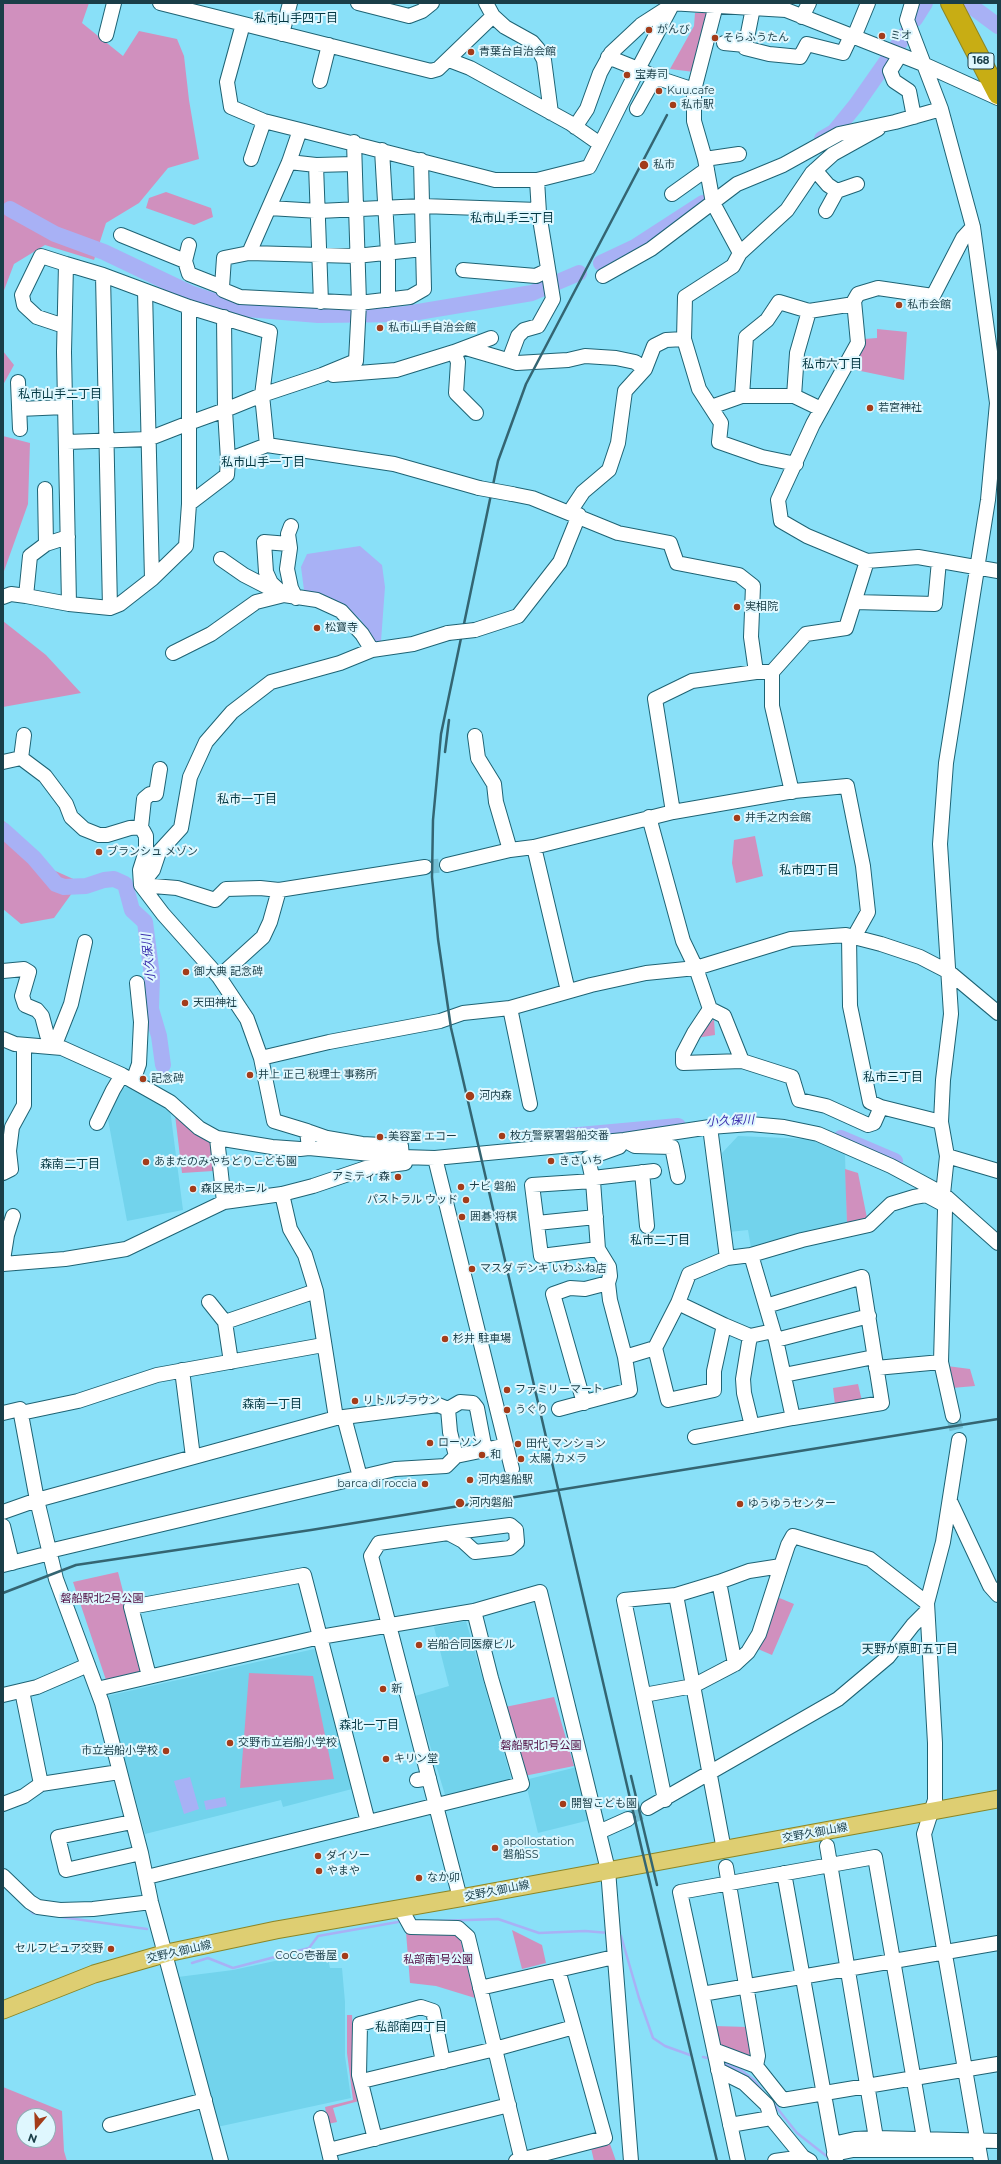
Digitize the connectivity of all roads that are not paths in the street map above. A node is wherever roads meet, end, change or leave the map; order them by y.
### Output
1 (114, 3) edge
2 (290, 3) edge
3 (358, 3) edge
4 (432, 3) edge
5 (486, 3) edge
6 (809, 3) edge
7 (868, 3) edge
8 (912, 3) edge
9 (951, 3) edge
10 (165, 4) edge
11 (671, 4) edge
12 (706, 5) edge
13 (787, 6) edge
14 (753, 8) junction
15 (493, 16) junction
16 (802, 16) junction
17 (243, 24) junction
18 (282, 34) junction
19 (106, 35) dead end
20 (852, 37) junction
21 (724, 43) dead end
22 (329, 45) junction
23 (746, 45) junction
24 (895, 54) junction
25 (608, 57) junction
26 (449, 60) junction
27 (924, 64) junction
28 (638, 69) junction
29 (654, 77) junction
30 (320, 81) dead end
31 (694, 90) junction
32 (998, 94) edge
33 (998, 98) edge
34 (638, 109) dead end
35 (941, 109) junction
36 (551, 113) junction
37 (914, 117) junction
38 (264, 121) junction
39 (888, 122) junction
40 (576, 127) junction
41 (300, 130) junction
42 (354, 142) junction
43 (600, 144) junction
44 (382, 150) junction
45 (739, 154) dead end
46 (251, 159) dead end
47 (421, 160) junction
48 (289, 162) junction
49 (354, 164) junction
50 (706, 164) junction
51 (316, 165) junction
52 (815, 170) junction
53 (537, 180) junction
54 (857, 184) dead end
55 (837, 191) junction
56 (672, 194) dead end
57 (712, 199) junction
58 (422, 206) junction
59 (269, 208) junction
60 (385, 208) junction
61 (356, 209) junction
62 (538, 210) junction
63 (319, 211) junction
64 (826, 211) dead end
65 (973, 227) junction
66 (121, 235) dead end
67 (189, 245) dead end
68 (423, 249) junction
69 (388, 252) junction
70 (249, 253) junction
71 (740, 253) junction
72 (320, 255) junction
73 (356, 256) junction
74 (185, 261) junction
75 (66, 264) junction
76 (463, 270) dead end
77 (548, 271) junction
78 (103, 274) junction
79 (603, 276) dead end
80 (222, 287) junction
81 (145, 291) junction
82 (388, 300) junction
83 (321, 302) junction
84 (359, 303) junction
85 (854, 304) junction
86 (189, 307) junction
87 (809, 311) junction
88 (224, 317) junction
89 (64, 326) junction
90 (491, 338) dead end
91 (684, 339) junction
92 (460, 350) junction
93 (509, 360) junction
94 (645, 369) junction
95 (322, 376) junction
96 (18, 382) dead end
97 (262, 395) junction
98 (742, 396) junction
99 (794, 396) junction
100 (65, 406) junction
101 (711, 407) junction
102 (821, 408) junction
103 (19, 409) junction
104 (225, 410) junction
105 (476, 413) dead end
106 (189, 423) junction
107 (20, 429) dead end
108 (148, 439) junction
109 (105, 441) junction
110 (66, 442) junction
111 (267, 445) junction
112 (228, 460) junction
113 (796, 464) junction
114 (45, 489) dead end
115 (189, 504) junction
116 (574, 514) junction
117 (291, 526) dead end
118 (68, 537) junction
119 (46, 544) junction
120 (289, 544) junction
121 (221, 559) dead end
122 (867, 561) junction
123 (939, 561) junction
124 (977, 567) junction
125 (998, 571) edge
126 (152, 579) junction
127 (26, 596) junction
128 (288, 596) junction
129 (3, 597) edge
130 (854, 602) junction
131 (69, 604) junction
132 (110, 608) junction
133 (372, 650) junction
134 (173, 653) dead end
135 (756, 672) junction
136 (772, 672) junction
137 (24, 735) dead end
138 (475, 736) dead end
139 (21, 758) junction
140 (3, 762) edge
141 (160, 770) dead end
142 (792, 792) junction
143 (673, 812) junction
144 (649, 817) junction
145 (141, 827) junction
146 (534, 847) junction
147 (510, 850) junction
148 (447, 864) tunnel mouth
149 (424, 867) tunnel mouth
150 (141, 885) junction
151 (279, 890) junction
152 (851, 937) junction
153 (86, 942) dead end
154 (696, 968) junction
155 (3, 971) edge
156 (949, 972) junction
157 (219, 977) junction
158 (137, 983) dead end
159 (568, 991) junction
160 (510, 1008) junction
161 (710, 1009) junction
162 (998, 1013) edge
163 (3, 1038) edge
164 (24, 1046) junction
165 (54, 1047) junction
166 (261, 1058) junction
167 (742, 1061) junction
168 (128, 1078) junction
169 (530, 1104) dead end
170 (881, 1107) junction
171 (941, 1122) junction
172 (97, 1123) dead end
173 (710, 1128) junction
174 (307, 1131) junction
175 (218, 1138) junction
176 (624, 1140) junction
177 (309, 1148) junction
178 (947, 1156) junction
179 (402, 1157) junction
180 (420, 1157) junction
181 (435, 1158) junction
182 (998, 1171) edge
183 (663, 1172) junction
184 (3, 1174) edge
185 (593, 1179) junction
186 (282, 1194) junction
187 (944, 1200) junction
188 (224, 1202) junction
189 (13, 1216) dead end
190 (596, 1217) junction
191 (537, 1224) junction
192 (647, 1226) dead end
193 (998, 1243) edge
194 (598, 1249) junction
195 (751, 1255) junction
196 (727, 1258) junction
197 (3, 1260) edge
198 (3, 1264) edge
199 (608, 1283) junction
200 (316, 1291) junction
201 (208, 1302) dead end
202 (678, 1303) junction
203 (766, 1306) junction
204 (869, 1316) junction
205 (225, 1322) junction
206 (724, 1326) junction
207 (775, 1335) junction
208 (750, 1336) junction
209 (323, 1345) junction
210 (655, 1348) junction
211 (625, 1357) junction
212 (231, 1362) junction
213 (875, 1362) junction
214 (941, 1362) junction
215 (182, 1370) junction
216 (784, 1375) junction
217 (584, 1403) junction
218 (448, 1409) junction
219 (559, 1409) dead end
220 (3, 1412) edge
221 (21, 1412) junction
222 (953, 1416) tunnel mouth
223 (340, 1417) junction
224 (793, 1418) junction
225 (752, 1426) junction
226 (695, 1436) dead end
227 (959, 1440) tunnel mouth
228 (506, 1445) junction
229 (485, 1450) junction
230 (456, 1456) junction
231 (193, 1457) junction
232 (512, 1469) dead end
233 (360, 1477) junction
234 (37, 1500) junction
235 (950, 1501) junction
236 (3, 1512) edge
237 (3, 1526) edge
238 (448, 1533) dead end
239 (50, 1552) junction
240 (8, 1564) edge
241 (781, 1566) junction
242 (719, 1582) junction
243 (676, 1595) junction
244 (998, 1595) edge
245 (927, 1607) junction
246 (474, 1611) junction
247 (390, 1627) junction
248 (320, 1637) junction
249 (735, 1664) junction
250 (88, 1665) junction
251 (149, 1676) junction
252 (693, 1686) junction
253 (97, 1689) junction
254 (22, 1692) junction
255 (644, 1695) junction
256 (3, 1696) edge
257 (119, 1772) junction
258 (709, 1773) junction
259 (41, 1784) junction
260 (664, 1800) junction
261 (998, 1803) edge
262 (3, 1804) edge
263 (436, 1806) junction
264 (648, 1808) tunnel mouth
265 (930, 1812) junction
266 (628, 1819) tunnel mouth
267 (132, 1822) junction
268 (368, 1822) junction
269 (599, 1832) junction
270 (827, 1846) dead end
271 (724, 1850) junction
272 (141, 1853) junction
273 (830, 1865) junction
274 (726, 1867) dead end
275 (608, 1870) junction
276 (784, 1873) junction
277 (3, 1876) edge
278 (147, 1877) junction
279 (729, 1883) junction
280 (460, 1898) junction
281 (152, 1902) junction
282 (401, 1908) junction
283 (998, 1943) edge
284 (944, 1952) junction
285 (167, 1953) junction
286 (614, 1957) junction
287 (893, 1961) junction
288 (848, 1969) junction
289 (558, 1970) junction
290 (803, 1977) junction
291 (746, 1986) junction
292 (480, 1988) junction
293 (702, 1994) junction
294 (3, 2010) edge
295 (574, 2027) junction
296 (495, 2049) junction
297 (714, 2050) junction
298 (443, 2062) junction
299 (998, 2064) edge
300 (756, 2066) junction
301 (718, 2070) junction
302 (965, 2070) junction
303 (914, 2078) junction
304 (362, 2082) junction
305 (868, 2086) junction
306 (824, 2093) junction
307 (205, 2100) junction
308 (509, 2105) junction
309 (321, 2118) dead end
310 (771, 2118) junction
311 (110, 2125) dead end
312 (730, 2125) junction
313 (876, 2138) junction
314 (924, 2138) junction
315 (376, 2139) junction
316 (998, 2141) edge
317 (979, 2150) edge
318 (834, 2153) edge
319 (914, 2155) edge
320 (330, 2156) edge
321 (806, 2159) edge
322 (520, 2160) edge
323 (222, 2161) edge
324 (631, 2161) edge
325 (738, 2161) edge
326 (775, 2161) edge

1 - 19 street
2 - 18 street
3 - 4 street
5 - 15 street
6 - 16 street
7 - 20 street
8 - 27 street
9 - 32 highway, 168
10 - 17 street
11 - 12 street
11 - 25 street
11 - 28 street
12 - 14 street
12 - 31 street
13 - 14 street
13 - 16 street
14 - 23 street
15 - 26 street
15 - 36 street
16 - 20 street
17 - 18 street
17 - 38 street
18 - 22 street
20 - 23 street
20 - 24 street
21 - 23 street
22 - 26 street
22 - 30 street
24 - 27 street
24 - 37 street
25 - 28 street
25 - 40 street
26 - 36 street
27 - 33 street
27 - 35 street
28 - 29 street
28 - 43 street
29 - 31 street
29 - 34 street
31 - 50 street
35 - 37 street
35 - 65 street
36 - 40 street
37 - 39 street
38 - 41 street
38 - 46 street
39 - 52 street
39 - 57 street
40 - 43 street
41 - 42 street
41 - 48 street
42 - 44 street
42 - 49 street
43 - 53 street
44 - 47 street
44 - 60 street
45 - 50 street
47 - 53 street
47 - 58 street
48 - 51 street
48 - 59 street
49 - 51 street
49 - 61 street
50 - 56 street
50 - 57 street
51 - 63 street
52 - 55 street
52 - 71 street
53 - 62 street
54 - 55 street
55 - 64 street
57 - 71 street
57 - 79 street
58 - 60 street
58 - 62 street
58 - 68 street
59 - 63 street
59 - 70 street
60 - 61 street
60 - 69 street
61 - 63 street
61 - 73 street
62 - 77 street
63 - 72 street
65 - 85 street
65 - 124 street
66 - 74 street
67 - 74 street
68 - 69 street
68 - 82 street
69 - 73 street
69 - 82 street
70 - 72 street
70 - 80 street
71 - 91 street
72 - 73 street
72 - 83 street
73 - 84 street
74 - 80 street
75 - 78 street
75 - 89 street
75 - 89 street
76 - 77 street
77 - 93 street
78 - 81 street
78 - 109 street
80 - 83 street
81 - 86 street
81 - 108 street
82 - 84 street
83 - 84 street
84 - 95 street
85 - 87 street
85 - 102 street
86 - 88 street
86 - 106 street
87 - 98 street
87 - 99 street
88 - 97 street
88 - 104 street
89 - 100 street
90 - 92 street
91 - 94 street
91 - 101 street
92 - 93 street
92 - 95 street
92 - 105 street
93 - 94 street
94 - 116 street
95 - 97 street
96 - 103 street
97 - 104 street
97 - 111 street
98 - 99 street
98 - 101 street
99 - 102 street
100 - 103 street
100 - 110 street
101 - 113 street
102 - 113 street
103 - 107 street
104 - 106 street
104 - 112 street
106 - 108 street
106 - 115 street
108 - 109 street
108 - 126 street
109 - 110 street
109 - 132 street
110 - 118 street
111 - 112 street
111 - 116 street, bridge
112 - 115 street
113 - 122 street
114 - 119 street
115 - 126 street
116 - 133 street, bridge
116 - 135 street
117 - 120 street
118 - 119 street
118 - 131 street
119 - 127 street
120 - 128 street
120 - 128 street
121 - 128 street
122 - 123 street
122 - 130 street
123 - 124 street
123 - 130 street
124 - 125 street
124 - 156 street
126 - 132 street
127 - 129 street
127 - 131 street
128 - 133 street
128 - 134 street
130 - 136 street
131 - 132 street
133 - 150 street
135 - 136 street
135 - 143 street
136 - 142 street
137 - 139 street
138 - 147 street
139 - 140 street
139 - 145 street
141 - 145 street
142 - 143 street
142 - 152 street
143 - 144 street
144 - 146 street
144 - 154 street
145 - 150 street
146 - 147 street
146 - 159 street
147 - 148 street
149 - 151 street
150 - 151 street
150 - 157 street
151 - 157 street
152 - 154 street
152 - 156 street
152 - 170 street
153 - 165 street
154 - 159 street
154 - 161 street
155 - 165 street
156 - 162 street
156 - 171 street
157 - 166 street
158 - 168 street
159 - 160 street
160 - 166 street
160 - 169 street
161 - 167 street
161 - 167 street
163 - 164 street
164 - 165 street
164 - 184 street
165 - 168 street
166 - 174 street
167 - 170 street
168 - 172 street
168 - 175 street
170 - 171 street
171 - 178 street
173 - 176 street
173 - 187 street
173 - 196 street
174 - 177 street
174 - 179 street
175 - 177 street
175 - 188 street
176 - 181 street
176 - 183 street
176 - 185 street
177 - 179 street
178 - 182 street
178 - 187 street
179 - 180 street
180 - 181 street
180 - 186 street
181 - 228 street
183 - 185 street
183 - 192 street
185 - 190 street
185 - 191 street
186 - 188 street
186 - 200 street
187 - 193 street
187 - 195 street
187 - 214 street
188 - 198 street
189 - 197 street
190 - 191 street
190 - 194 street
191 - 194 street
194 - 199 street
195 - 196 street
195 - 203 street
196 - 202 street
199 - 211 street
199 - 217 street
200 - 205 street
200 - 209 street
201 - 205 street
202 - 206 street
202 - 210 street
203 - 204 street
203 - 207 street
204 - 207 street
204 - 213 street
205 - 212 street
206 - 208 street
206 - 210 street
207 - 208 street
207 - 216 street
208 - 225 street
209 - 212 street
209 - 223 street
210 - 211 street
211 - 217 street
212 - 215 street
213 - 214 street
213 - 216 street
213 - 224 street
214 - 222 street
215 - 221 street
215 - 231 street
216 - 224 street
217 - 219 street
218 - 223 street
218 - 229 street
218 - 230 street
220 - 221 street
221 - 234 street
223 - 231 street
223 - 233 street
224 - 225 street
225 - 226 street
227 - 235 street
228 - 229 street
228 - 232 street
229 - 230 street
230 - 233 street
231 - 234 street
233 - 239 street
234 - 236 street
234 - 239 street
235 - 244 street
235 - 245 street
237 - 240 street
238 - 247 street
239 - 240 street
239 - 250 street
241 - 242 street
241 - 245 street
241 - 249 street
242 - 243 street
242 - 249 street
243 - 252 street
243 - 255 street
245 - 258 street
245 - 265 street
246 - 247 street
246 - 263 street
246 - 269 street
247 - 248 street
247 - 263 street
248 - 251 street
248 - 251 street
248 - 268 street
249 - 252 street
250 - 253 street
250 - 254 street
251 - 253 street
252 - 255 street
252 - 258 street
253 - 257 street
254 - 256 street
254 - 259 street
255 - 260 street
257 - 259 street
257 - 267 street
258 - 260 street
258 - 271 street
259 - 262 street
260 - 264 street
261 - 265 main road, 交野久御山線
263 - 268 street
263 - 280 street
265 - 271 main road, 交野久御山線
265 - 284 street
266 - 269 street
267 - 272 street
267 - 272 street
268 - 278 street
269 - 275 street
270 - 273 street
271 - 275 main road, 交野久御山線
272 - 278 street
273 - 276 street
273 - 287 street
273 - 288 street
274 - 279 street
275 - 280 main road, 交野久御山線
275 - 286 street
276 - 279 street
276 - 290 street
277 - 281 street
278 - 281 street
279 - 291 street
279 - 293 street
280 - 282 main road, 交野久御山線
281 - 285 street
282 - 285 main road, 交野久御山線
282 - 292 street
283 - 284 street
284 - 287 street
284 - 302 street
285 - 294 main road, 交野久御山線
285 - 307 street
286 - 289 street
286 - 324 street
287 - 288 street
287 - 303 street
288 - 290 street
288 - 305 street
289 - 292 street
289 - 295 street
290 - 291 street
290 - 306 street
291 - 293 street
291 - 300 street
292 - 296 street
293 - 297 street
295 - 296 street
295 - 322 street
296 - 298 street
296 - 308 street
297 - 300 street
297 - 301 street
298 - 304 street
298 - 304 street
299 - 302 street
300 - 306 street
301 - 310 street
301 - 312 street
302 - 303 street
302 - 317 street
303 - 305 street
303 - 314 street
304 - 315 street
305 - 306 street
305 - 313 street
306 - 318 street
307 - 311 street
307 - 323 street
308 - 315 street
308 - 322 street
309 - 320 street
310 - 312 street
310 - 321 street
312 - 325 street
313 - 314 street
313 - 318 street
314 - 317 street
315 - 320 street
316 - 317 street
317 - 319 street
318 - 319 street
321 - 326 street

